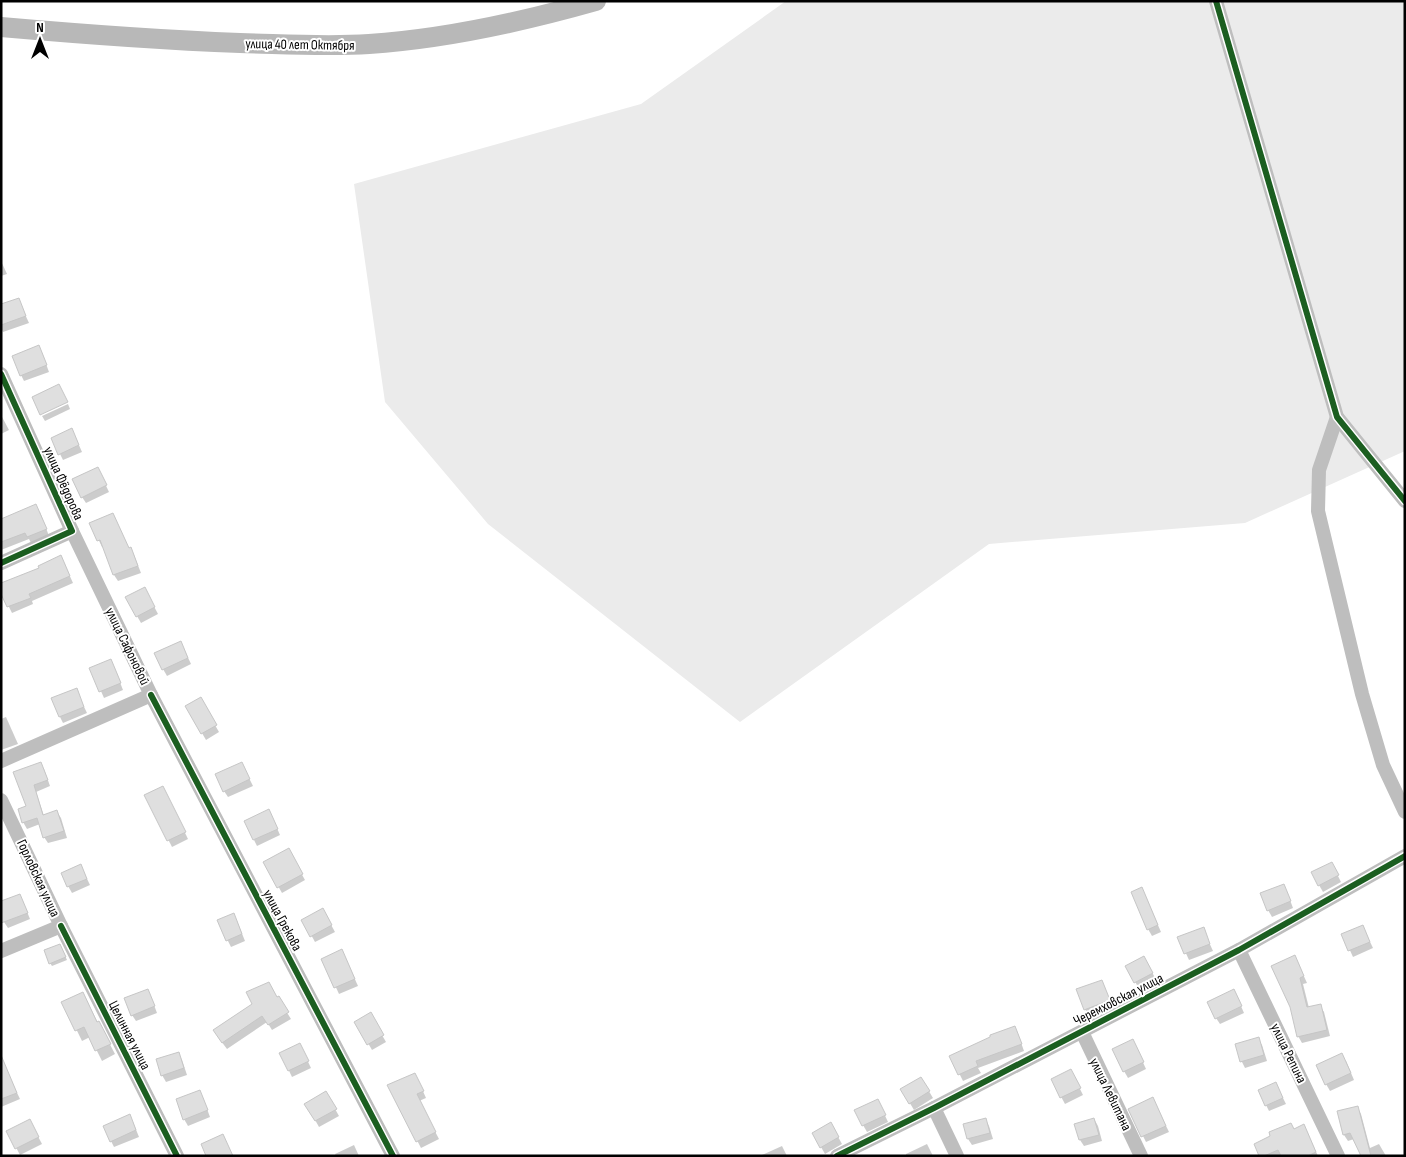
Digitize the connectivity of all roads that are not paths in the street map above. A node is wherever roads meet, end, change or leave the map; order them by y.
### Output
1 (596, 1) edge
2 (1216, 1) edge
3 (1, 27) edge
4 (1, 374) edge
5 (1337, 417) junction
6 (1405, 501) edge
7 (72, 531) junction
8 (1, 563) edge
9 (151, 695) junction
10 (1, 761) edge
11 (1, 800) edge
12 (1405, 812) edge
13 (1405, 856) edge
14 (61, 926) junction
15 (1240, 950) junction
16 (1, 951) edge
17 (1082, 1032) junction
18 (934, 1108) junction
19 (177, 1156) edge
20 (393, 1156) edge
21 (837, 1156) edge
22 (957, 1156) edge
23 (1141, 1156) edge
24 (1338, 1156) edge

1 - 3 main road, улица 40 лет Октября
2 - 5 street
4 - 7 street, улица Фёдорова
5 - 6 street
5 - 12 street
7 - 8 street, улица Фёдорова
7 - 9 street, улица Сафоновой
9 - 10 street, улица Сафоновой
9 - 20 street, улица Грекова
11 - 14 street, Горловская улица
13 - 15 street, Черемховская улица
14 - 16 street, Горловская улица
14 - 19 street, Целинная улица
15 - 17 street, Черемховская улица
15 - 24 street, улица Репина
17 - 18 street, Черемховская улица
17 - 23 street, улица Левитана
18 - 21 street, Черемховская улица
18 - 22 street

